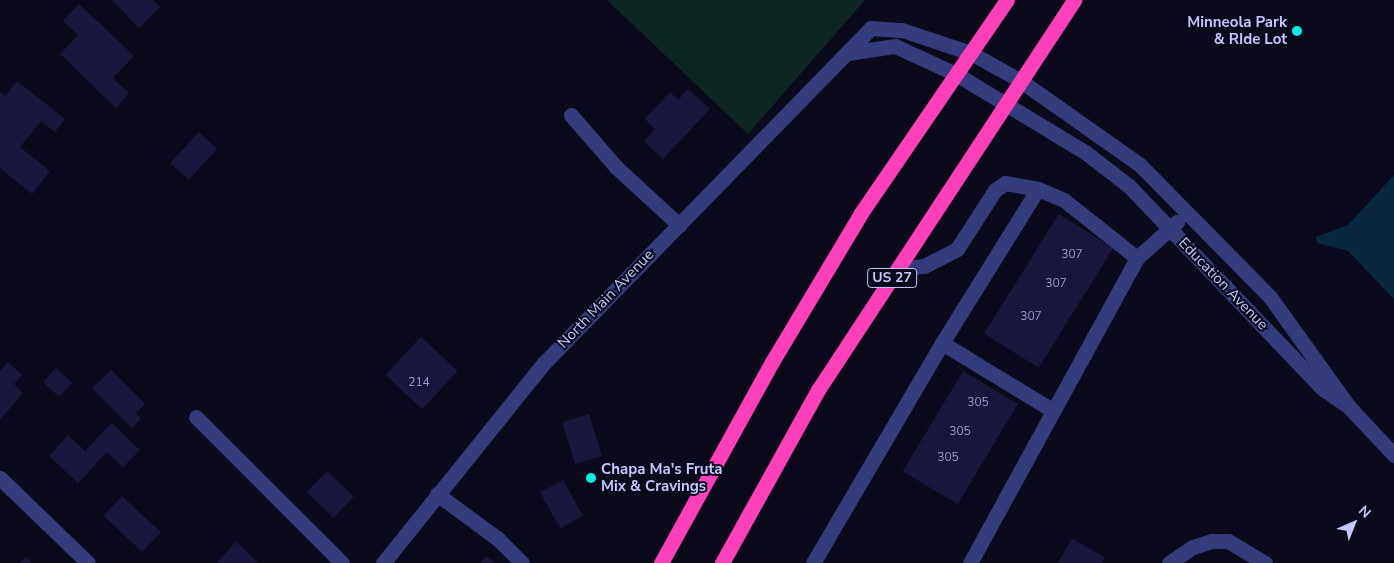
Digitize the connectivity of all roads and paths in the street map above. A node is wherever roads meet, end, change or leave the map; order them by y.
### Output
1 (1007, 0) edge
2 (1074, 0) edge
3 (848, 53) junction
4 (971, 53) junction
5 (956, 74) junction
6 (1021, 81) junction
7 (1006, 103) junction
8 (570, 115) dead end
9 (1038, 189) junction
10 (1188, 214) junction
11 (679, 225) junction
12 (1170, 228) junction
13 (1137, 258) junction
14 (898, 269) junction
15 (942, 343) junction
16 (1349, 408) junction
17 (1052, 410) junction
18 (196, 416) dead end
19 (1394, 455) edge
20 (0, 478) edge
21 (437, 494) junction
22 (88, 563) edge
23 (342, 563) edge
24 (383, 563) edge
25 (522, 563) edge
26 (661, 563) edge
27 (722, 563) edge
28 (813, 563) edge
29 (970, 563) edge
30 (1169, 563) edge
31 (1265, 563) edge

1 - 4 highway
2 - 6 highway, US 27
3 - 4 street, North Main Avenue
3 - 5 street, Education Avenue
3 - 11 street, North Main Avenue
4 - 5 highway
4 - 6 street
5 - 7 street, Education Avenue
5 - 26 highway
6 - 7 highway, US 27
6 - 10 street
7 - 12 street, Education Avenue
7 - 14 highway, US 27
8 - 11 street
9 - 13 street
9 - 14 street
9 - 15 street
10 - 12 street
10 - 16 street
11 - 21 street, North Main Avenue
12 - 13 street
12 - 16 street, Education Avenue
13 - 17 street
14 - 27 highway, US 27
15 - 17 street
15 - 28 street
16 - 19 street, Education Avenue
17 - 29 street
18 - 23 street
20 - 22 street
21 - 24 street, North Main Avenue
21 - 25 street
30 - 31 street

